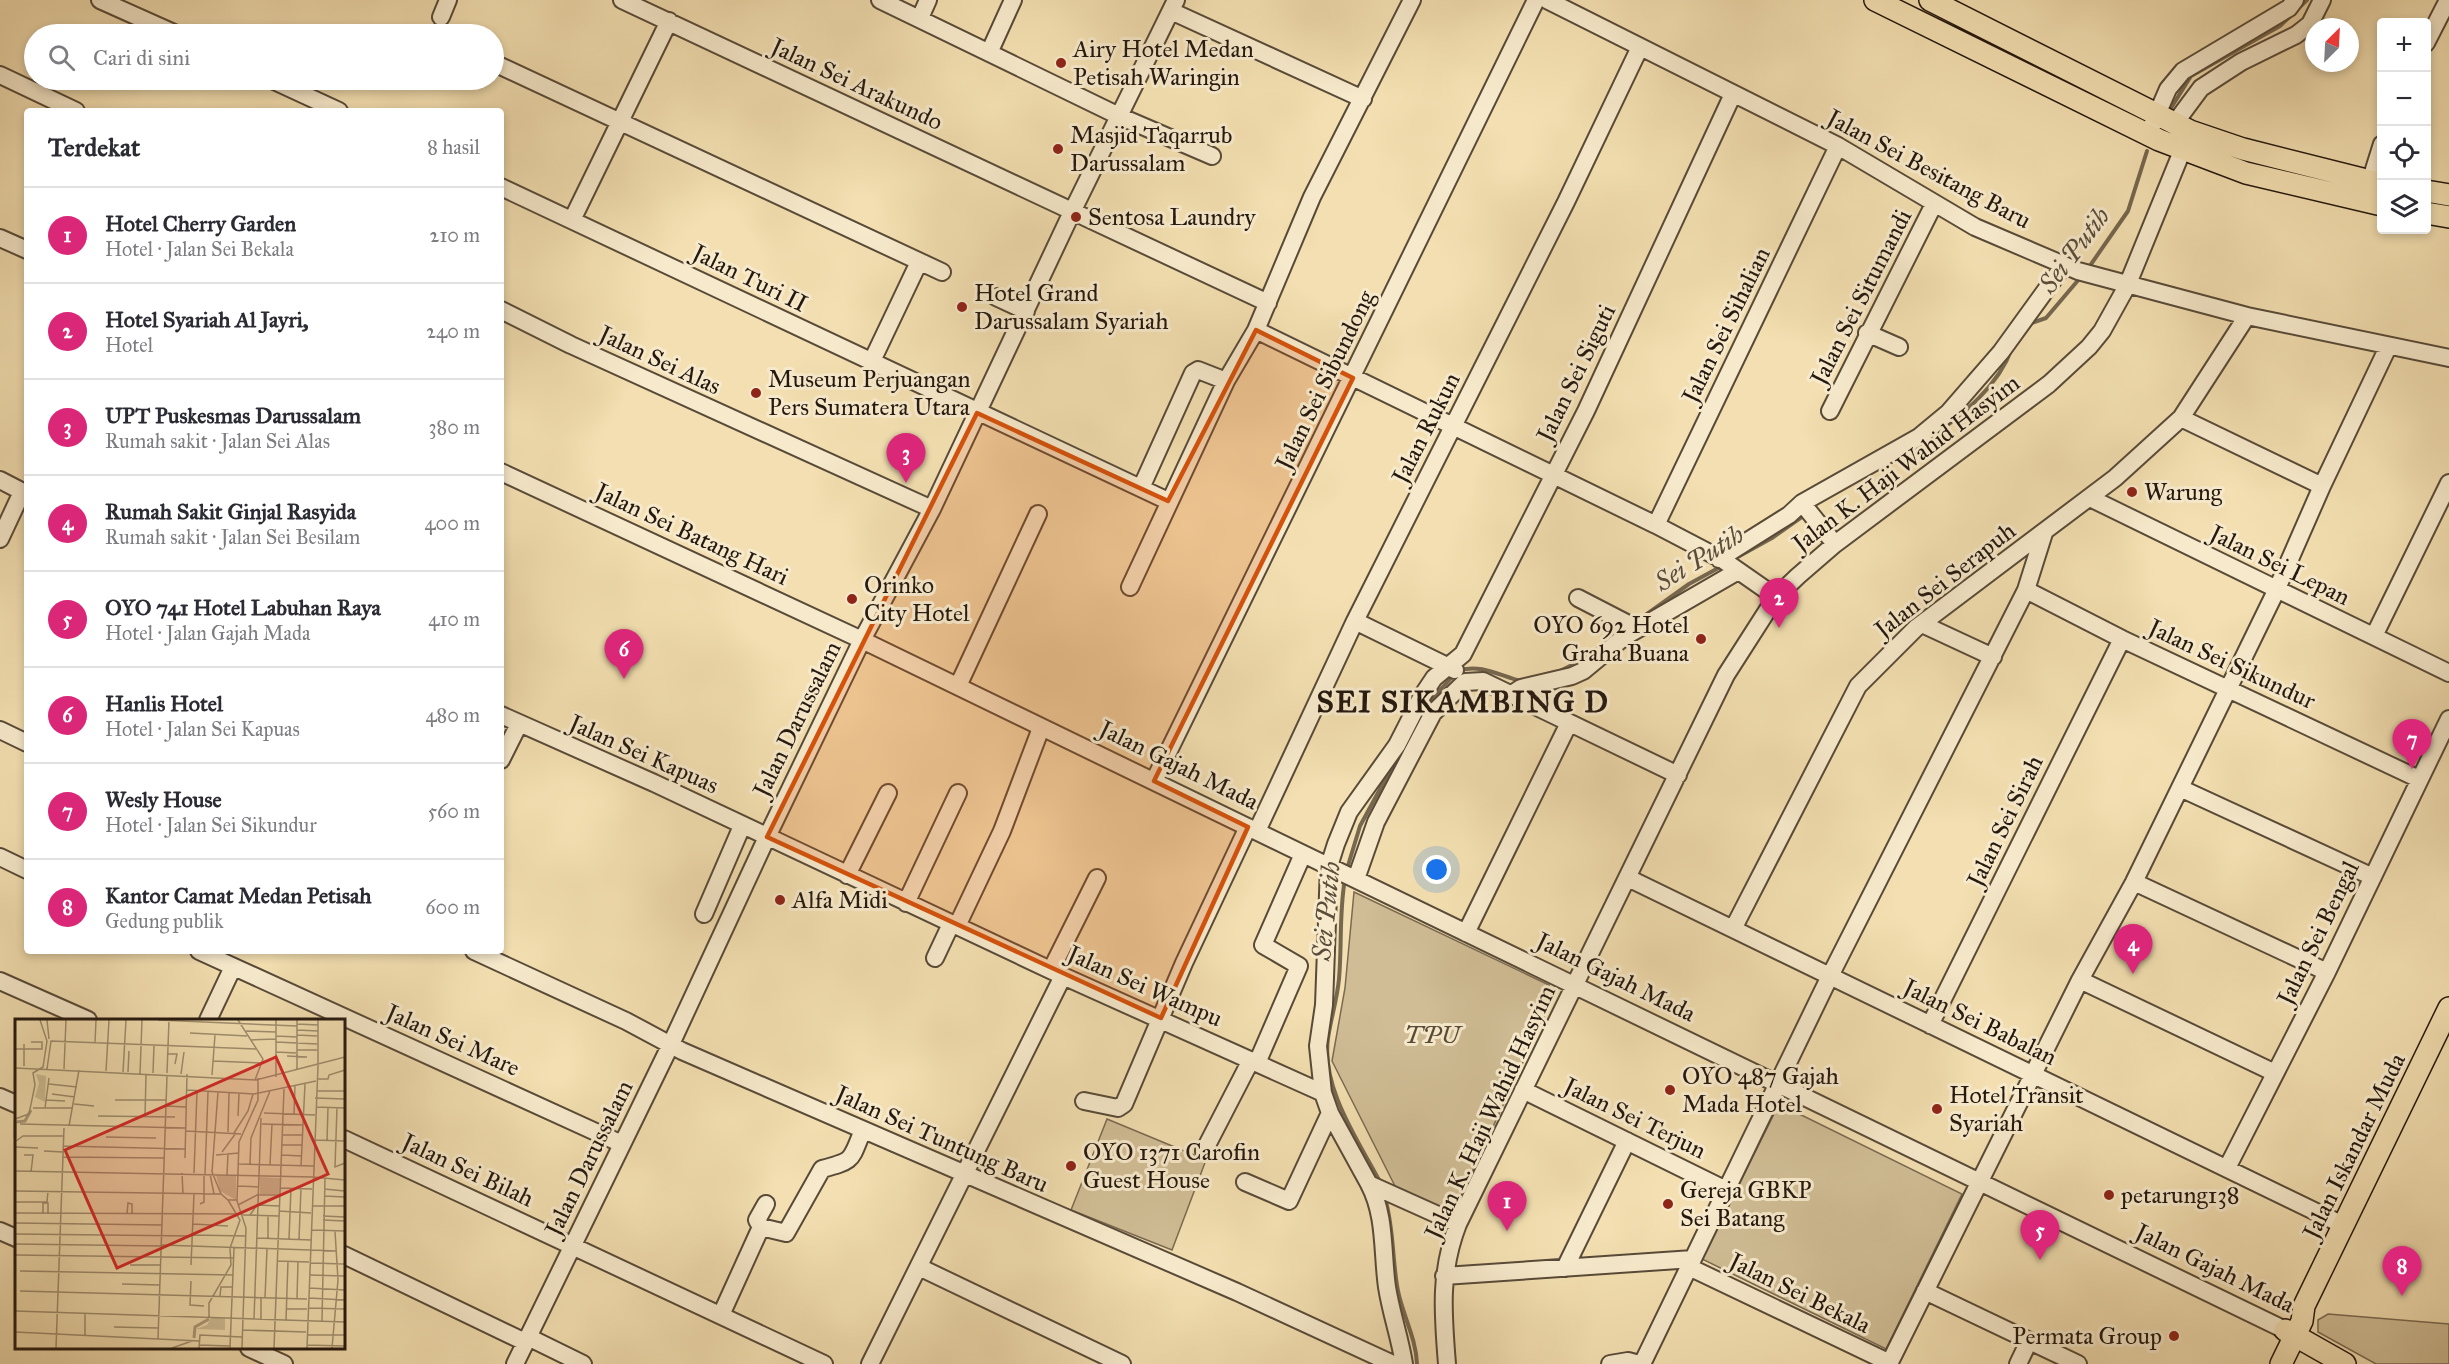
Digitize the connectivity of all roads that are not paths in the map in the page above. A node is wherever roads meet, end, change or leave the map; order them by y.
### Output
1 (100, 0) edge
2 (448, 0) edge
3 (622, 0) edge
4 (880, 0) edge
5 (928, 0) edge
6 (1013, 0) edge
7 (1412, 0) edge
8 (1536, 0) edge
9 (1547, 0) edge
10 (1875, 0) edge
11 (1930, 0) edge
12 (2274, 0) edge
13 (2322, 0) edge
14 (2443, 2) edge
15 (2292, 4) edge
16 (1174, 5) edge
17 (441, 17) dead end
18 (920, 18) junction
19 (669, 21) junction
20 (154, 24) edge
21 (2431, 33) edge
22 (1640, 47) junction
23 (989, 53) junction
24 (504, 68) edge
25 (0, 75) edge
26 (24, 86) edge
27 (32, 90) edge
28 (294, 90) edge
29 (1733, 94) junction
30 (1364, 99) junction
31 (70, 108) edge
32 (333, 108) edge
33 (1119, 116) junction
34 (619, 120) junction
35 (2176, 130) junction
36 (2148, 135) junction
37 (1838, 146) junction
38 (1212, 156) dead end
39 (2375, 183) edge
40 (504, 188) edge
41 (2431, 192) edge
42 (2449, 195) edge
43 (1934, 204) junction
44 (2373, 204) edge
45 (1072, 212) junction
46 (2431, 214) edge
47 (2449, 217) edge
48 (572, 220) junction
49 (0, 238) edge
50 (24, 249) edge
51 (919, 262) junction
52 (2071, 268) junction
53 (942, 272) dead end
54 (2127, 285) junction
55 (996, 297) dead end
56 (1268, 303) junction
57 (1026, 311) junction
58 (504, 312) edge
59 (2247, 316) junction
60 (1256, 330) junction
61 (1867, 333) junction
62 (1899, 347) dead end
63 (2388, 347) junction
64 (2449, 358) edge
65 (871, 363) junction
66 (1353, 378) junction
67 (1226, 381) junction
68 (1830, 411) dead end
69 (977, 413) junction
70 (2181, 418) junction
71 (1453, 427) junction
72 (504, 473) edge
73 (1553, 477) junction
74 (0, 480) edge
75 (2449, 483) edge
76 (2322, 486) junction
77 (1141, 488) junction
78 (24, 492) edge
79 (24, 495) edge
80 (2090, 498) junction
81 (1168, 501) junction
82 (932, 509) junction
83 (1806, 509) junction
84 (1038, 514) dead end
85 (1656, 525) junction
86 (2044, 534) junction
87 (0, 539) edge
88 (1835, 544) junction
89 (1728, 564) junction
90 (1130, 587) dead end
91 (2026, 590) junction
92 (2276, 591) junction
93 (1776, 597) junction
94 (1578, 598) dead end
95 (1355, 621) junction
96 (1922, 624) junction
97 (1634, 627) junction
98 (2374, 636) junction
99 (2122, 639) junction
100 (862, 640) junction
101 (1993, 657) junction
102 (1458, 673) junction
103 (2449, 673) edge
104 (958, 686) junction
105 (2228, 688) junction
106 (1512, 694) junction
107 (504, 716) edge
108 (2449, 719) edge
109 (1569, 723) junction
110 (519, 724) junction
111 (1041, 728) junction
112 (0, 730) edge
113 (24, 741) edge
114 (504, 754) edge
115 (1678, 775) junction
116 (2419, 779) junction
117 (1154, 781) junction
118 (2180, 788) junction
119 (888, 793) dead end
120 (958, 793) dead end
121 (742, 826) junction
122 (1253, 829) junction
123 (766, 837) junction
124 (1303, 854) junction
125 (0, 857) edge
126 (1331, 867) junction
127 (24, 869) edge
128 (847, 875) junction
129 (2373, 877) junction
130 (1097, 878) dead end
131 (1354, 878) junction
132 (1628, 878) junction
133 (2134, 882) junction
134 (906, 903) junction
135 (704, 914) dead end
136 (954, 925) junction
137 (1733, 929) junction
138 (1466, 933) junction
139 (205, 954) edge
140 (480, 954) edge
141 (935, 957) dead end
142 (233, 967) junction
143 (2327, 972) junction
144 (1057, 973) junction
145 (1830, 976) junction
146 (2080, 980) junction
147 (0, 981) edge
148 (1576, 986) junction
149 (2449, 1008) edge
150 (1161, 1018) junction
151 (86, 1019) edge
152 (208, 1019) edge
153 (1930, 1024) junction
154 (671, 1044) junction
155 (1254, 1062) junction
156 (2274, 1073) junction
157 (2033, 1074) junction
158 (1778, 1084) junction
159 (1523, 1090) junction
160 (1323, 1093) junction
161 (0, 1096) edge
162 (1084, 1101) dead end
163 (15, 1104) edge
164 (1330, 1113) junction
165 (863, 1130) junction
166 (345, 1139) edge
167 (1628, 1141) junction
168 (622, 1144) junction
169 (1204, 1151) dead end
170 (2227, 1168) junction
171 (966, 1175) junction
172 (1978, 1181) junction
173 (1245, 1182) dead end
174 (1372, 1185) junction
175 (1726, 1190) junction
176 (766, 1204) dead end
177 (1458, 1224) junction
178 (2343, 1226) junction
179 (761, 1227) junction
180 (0, 1231) edge
181 (15, 1238) edge
182 (573, 1245) junction
183 (345, 1255) edge
184 (1691, 1263) junction
185 (919, 1266) junction
186 (1565, 1268) junction
187 (1444, 1276) junction
188 (1925, 1291) junction
189 (721, 1315) junction
190 (2290, 1333) junction
191 (527, 1340) junction
192 (2029, 1341) junction
193 (253, 1349) edge
194 (284, 1364) edge
195 (515, 1364) edge
196 (583, 1364) edge
197 (824, 1364) edge
198 (870, 1364) edge
199 (1122, 1364) edge
200 (1393, 1364) edge
201 (1404, 1364) edge
202 (1447, 1364) edge
203 (1610, 1364) edge
204 (1640, 1364) edge
205 (1889, 1364) edge
206 (2018, 1364) edge
207 (2078, 1364) edge
208 (2267, 1364) edge
209 (2281, 1364) edge
210 (2345, 1364) edge

1 - 20 street
2 - 17 street
3 - 19 street, Jalan Sei Arakundo
4 - 18 street
5 - 18 street
6 - 23 street
7 - 30 street
8 - 66 street, Jalan Sei Sibundong
9 - 22 street, Jalan Sei Besitang Baru
10 - 36 main road
11 - 35 main road
12 - 15 street
13 - 35 street
14 - 21 street
15 - 35 street
16 - 30 street
16 - 33 street, Jalan Darussalam
18 - 23 street
19 - 34 street
19 - 45 street, Jalan Sei Arakundo
22 - 29 street, Jalan Sei Besitang Baru
22 - 71 street, Jalan Rukun
23 - 33 street
24 - 34 street
25 - 26 street
27 - 31 street
28 - 32 street
29 - 37 street, Jalan Sei Besitang Baru
29 - 73 street, Jalan Sei Siguti
30 - 56 street
33 - 38 street
33 - 45 street, Jalan Darussalam
34 - 48 street
34 - 51 street
35 - 36 main road
35 - 36 street
35 - 39 main road
35 - 44 main road
35 - 54 street, Jalan K. Haji Wahid Hasyim
37 - 43 street, Jalan Sei Besitang Baru
37 - 85 street, Jalan Sei Sihalian
39 - 44 street
40 - 48 street, Jalan Turi II
41 - 42 main road
43 - 52 street, Jalan Sei Besitang Baru
43 - 61 street, Jalan Sei Situmandi
45 - 56 street, Jalan Sei Arakundo
45 - 57 street, Jalan Darussalam
46 - 47 main road
48 - 65 street, Jalan Turi II
49 - 50 street
51 - 53 street
51 - 65 street
52 - 54 street, Jalan Sei Besitang Baru
52 - 83 street
54 - 59 street, Jalan Sei Besitang Baru
54 - 88 street, Jalan K. Haji Wahid Hasyim
55 - 57 street
56 - 60 street
57 - 69 street, Jalan Darussalam
58 - 82 street, Jalan Sei Alas
59 - 63 street, Jalan Sei Besitang Baru
59 - 70 street, Jalan Sei Serapuh
60 - 66 street
60 - 67 street
61 - 62 street
61 - 68 street, Jalan Sei Situmandi
63 - 64 street, Jalan Sei Besitang Baru
63 - 76 street
65 - 69 street, Jalan Turi II
66 - 71 street
66 - 117 street, Jalan Sei Sibundong
67 - 77 street
67 - 81 street
69 - 77 street, Jalan Turi II
69 - 82 street, Jalan Darussalam
70 - 76 street
70 - 80 street, Jalan Sei Serapuh
71 - 73 street
71 - 95 street, Jalan Rukun
72 - 100 street, Jalan Sei Batang Hari
73 - 85 street
73 - 102 street, Jalan Sei Siguti
74 - 78 street
75 - 98 street
76 - 92 street
77 - 81 street, Jalan Turi II
79 - 87 street
80 - 86 street, Jalan Sei Serapuh
80 - 92 street, Jalan Sei Lepan
81 - 90 street
82 - 100 street, Jalan Darussalam
83 - 88 street
83 - 89 street
84 - 104 street
85 - 89 street
86 - 91 street
86 - 96 street, Jalan Sei Serapuh
88 - 93 street, Jalan K. Haji Wahid Hasyim
89 - 93 street
89 - 97 street
91 - 99 street, Jalan Sei Sikundur
91 - 101 street
92 - 98 street, Jalan Sei Lepan
92 - 105 street
93 - 115 street, Jalan K. Haji Wahid Hasyim
94 - 97 street
95 - 102 street
95 - 122 street, Jalan Rukun
96 - 101 street
96 - 137 street, Jalan Sei Serapuh
97 - 106 street
98 - 103 street, Jalan Sei Lepan
99 - 105 street, Jalan Sei Sikundur
99 - 153 street, Jalan Sei Sirah
100 - 104 street, Jalan Gajah Mada
100 - 123 street, Jalan Darussalam
101 - 145 street
102 - 106 street
102 - 126 street
102 - 131 street
104 - 111 street, Jalan Gajah Mada
105 - 116 street, Jalan Sei Sikundur
105 - 118 street
106 - 109 street
107 - 110 street, Jalan Sei Kapuas
108 - 116 street, Jalan Sei Bengal
109 - 115 street
109 - 138 street
110 - 114 street
110 - 121 street, Jalan Sei Kapuas
111 - 117 street, Jalan Gajah Mada
111 - 136 street
112 - 113 street
115 - 132 street, Jalan K. Haji Wahid Hasyim
116 - 129 street, Jalan Sei Bengal
117 - 122 street, Jalan Gajah Mada
118 - 129 street
118 - 133 street
119 - 128 street
120 - 134 street
121 - 123 street, Jalan Sei Kapuas
121 - 135 street
122 - 124 street, Jalan Gajah Mada
122 - 150 street, Jalan Rukun
123 - 128 street, Jalan Sei Wampu
123 - 154 street, Jalan Darussalam
124 - 126 street, Jalan Gajah Mada
124 - 155 street
125 - 127 street
126 - 131 street, Jalan Gajah Mada
126 - 160 street
128 - 134 street, Jalan Sei Wampu
129 - 143 street, Jalan Sei Bengal
130 - 144 street
131 - 138 street, Jalan Gajah Mada
132 - 137 street, Jalan Sei Babalan
132 - 148 street, Jalan K. Haji Wahid Hasyim
133 - 143 street
133 - 146 street
134 - 136 street, Jalan Sei Wampu
136 - 141 street
136 - 144 street, Jalan Sei Wampu
137 - 145 street, Jalan Sei Babalan
138 - 148 street, Jalan Gajah Mada
139 - 142 street, Jalan Sei Mare
140 - 154 street, Jalan Sei Tuntung Baru
142 - 152 street
142 - 168 street, Jalan Sei Mare
143 - 156 street, Jalan Sei Bengal
144 - 150 street, Jalan Sei Wampu
144 - 171 street
145 - 153 street, Jalan Sei Babalan
145 - 158 street
146 - 156 street
146 - 157 street
147 - 151 street
148 - 158 street, Jalan Gajah Mada
148 - 159 street, Jalan K. Haji Wahid Hasyim
149 - 178 main road, Jalan Iskandar Muda
150 - 155 street, Jalan Sei Wampu
150 - 162 street, Jalan Rukun
153 - 157 street, Jalan Sei Babalan
154 - 165 street, Jalan Sei Tuntung Baru
154 - 168 street, Jalan Darussalam
155 - 160 street, Jalan Sei Wampu
155 - 169 street
156 - 170 street, Jalan Sei Bengal
157 - 170 street, Jalan Sei Babalan
157 - 172 street
158 - 172 street, Jalan Gajah Mada
158 - 175 street
159 - 167 street, Jalan Sei Terjun
159 - 177 street, Jalan K. Haji Wahid Hasyim
160 - 164 street
161 - 163 street
164 - 173 street
164 - 174 street
165 - 171 street, Jalan Sei Tuntung Baru
165 - 179 street
166 - 182 street, Jalan Sei Bilah
167 - 175 street, Jalan Sei Terjun
167 - 186 street
168 - 182 street, Jalan Darussalam
170 - 178 street, Jalan Sei Babalan
171 - 185 street
171 - 200 street, Jalan Sei Tuntung Baru
172 - 188 street
172 - 190 street, Jalan Gajah Mada
174 - 177 street
174 - 201 street
175 - 184 street
176 - 179 street
177 - 187 street, Jalan K. Haji Wahid Hasyim
178 - 190 main road, Jalan Iskandar Muda
179 - 189 street
180 - 181 street
182 - 189 street, Jalan Sei Bilah
182 - 191 street, Jalan Darussalam
183 - 191 street
184 - 186 street, Jalan Sei Bekala
184 - 204 street
184 - 205 street, Jalan Sei Bekala
185 - 198 street
185 - 199 street
186 - 187 street, Jalan Sei Bekala
187 - 202 street, Jalan K. Haji Wahid Hasyim
188 - 192 street
188 - 205 street
189 - 197 street, Jalan Sei Bilah
190 - 208 main road, Jalan Iskandar Muda
190 - 209 main road, Jalan Iskandar Muda
190 - 210 main road, Jalan Gajah Mada
191 - 195 street, Jalan Darussalam
191 - 196 street
192 - 206 street
192 - 207 street
193 - 194 street
203 - 204 street

